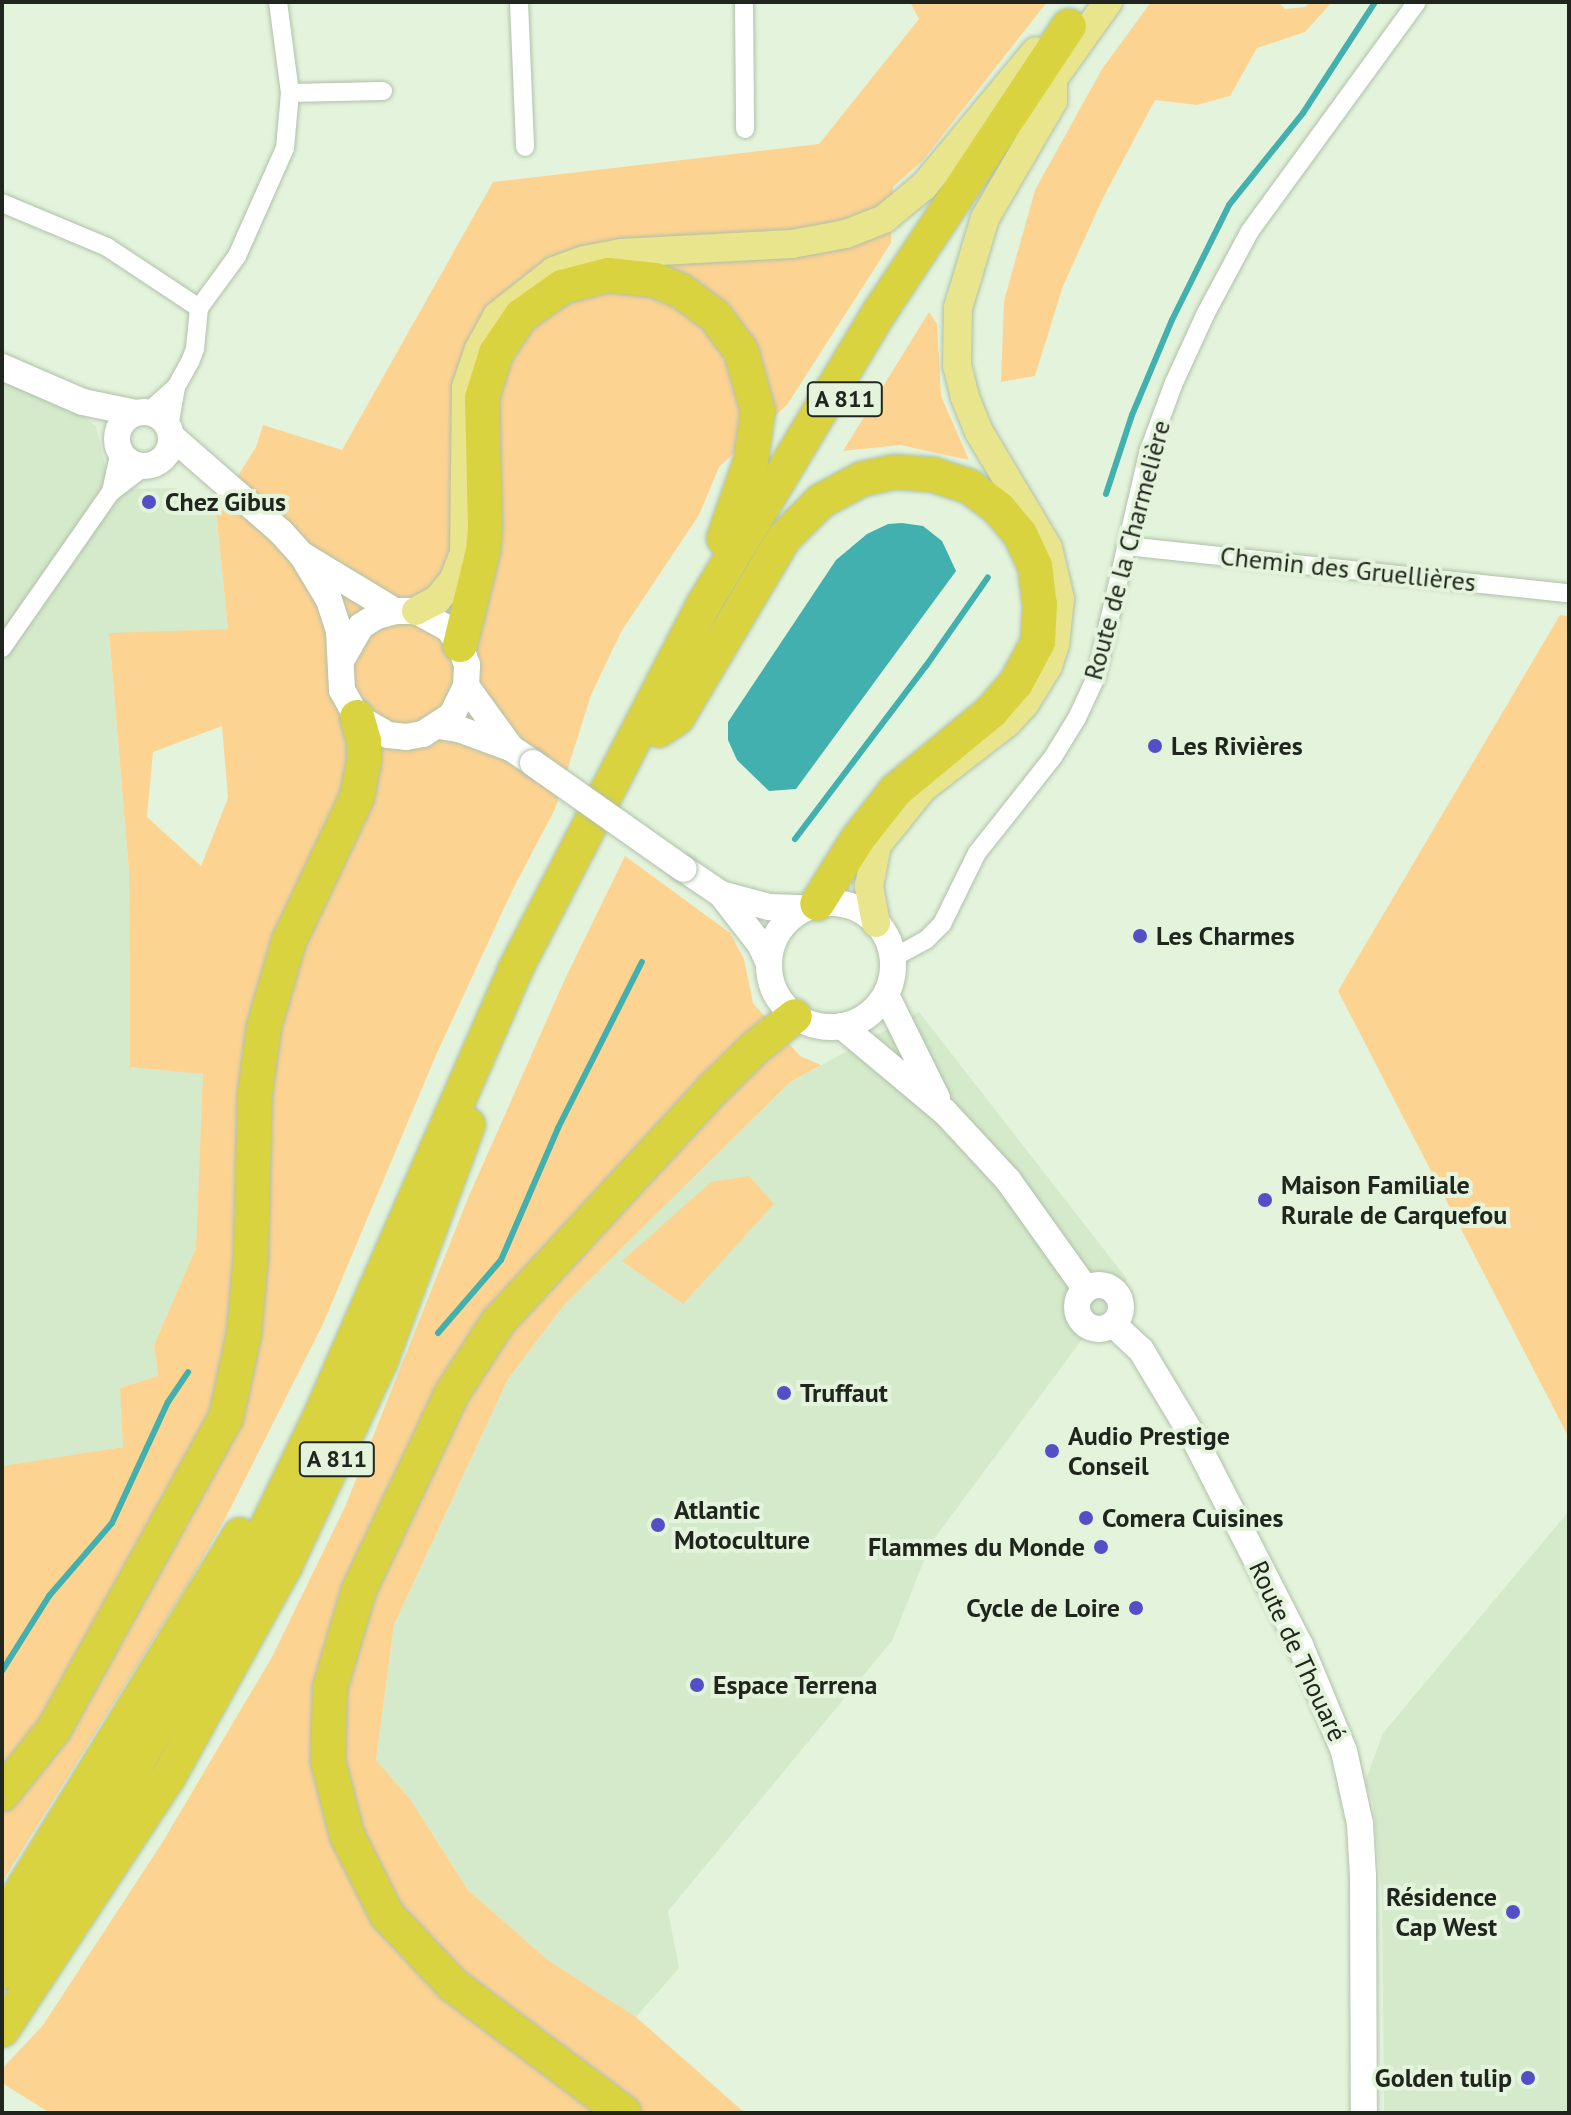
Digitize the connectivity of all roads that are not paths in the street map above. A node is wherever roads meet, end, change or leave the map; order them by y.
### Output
1 (278, 2) edge
2 (519, 2) edge
3 (744, 2) edge
4 (1108, 2) edge
5 (1417, 2) edge
6 (1078, 14) edge
7 (1053, 79) junction
8 (383, 91) dead end
9 (290, 93) junction
10 (745, 129) dead end
11 (525, 147) dead end
12 (2, 203) edge
13 (199, 308) junction
14 (2, 367) edge
15 (83, 402) junction
16 (156, 422) junction
17 (119, 444) junction
18 (149, 465) junction
19 (222, 483) junction
20 (111, 492) junction
21 (1126, 546) junction
22 (302, 555) junction
23 (1569, 593) edge
24 (704, 604) junction
25 (406, 611) junction
26 (460, 645) junction
27 (2, 648) edge
28 (342, 659) junction
29 (466, 686) junction
30 (357, 717) junction
31 (439, 726) junction
32 (659, 730) junction
33 (511, 748) junction
34 (721, 894) junction
35 (812, 906) junction
36 (876, 923) junction
37 (893, 958) junction
38 (768, 961) junction
39 (886, 995) junction
40 (795, 1016) junction
41 (842, 1026) junction
42 (945, 1112) junction
43 (354, 1339) junction
44 (2, 1794) edge
45 (2, 1923) edge
46 (2, 1972) edge
47 (2, 2030) edge
48 (624, 2113) edge
49 (1364, 2113) edge

1 - 9 street
2 - 11 street
3 - 10 street
4 - 7 main road
5 - 21 street, Route de la Charmelière
6 - 24 highway, A 811
6 - 25 main road
7 - 32 highway, A 811
7 - 36 main road
8 - 9 street
9 - 13 street
12 - 13 street
13 - 16 street
14 - 15 main road
15 - 16 main road
15 - 17 main road
16 - 17 main road
16 - 18 main road
16 - 19 main road
17 - 18 main road
17 - 20 street
18 - 19 main road
18 - 20 street
19 - 22 main road
20 - 27 street
21 - 23 street, Chemin des Gruellières
21 - 37 street, Route de la Charmelière
22 - 25 main road
22 - 28 main road
24 - 26 highway
24 - 43 highway, A 811
25 - 26 main road
25 - 28 main road
26 - 29 main road
28 - 30 main road
29 - 31 main road
29 - 33 main road
30 - 31 main road
30 - 44 highway
31 - 33 main road
32 - 35 highway
32 - 47 highway, A 811
33 - 34 main road, bridge
34 - 35 main road
34 - 38 main road
35 - 36 main road
35 - 38 main road
36 - 37 main road
37 - 39 main road
38 - 40 main road
39 - 41 main road
39 - 42 main road
40 - 41 main road
40 - 48 highway
41 - 42 main road
42 - 49 main road, Route de Thouaré
43 - 45 highway
43 - 46 highway, A 811

